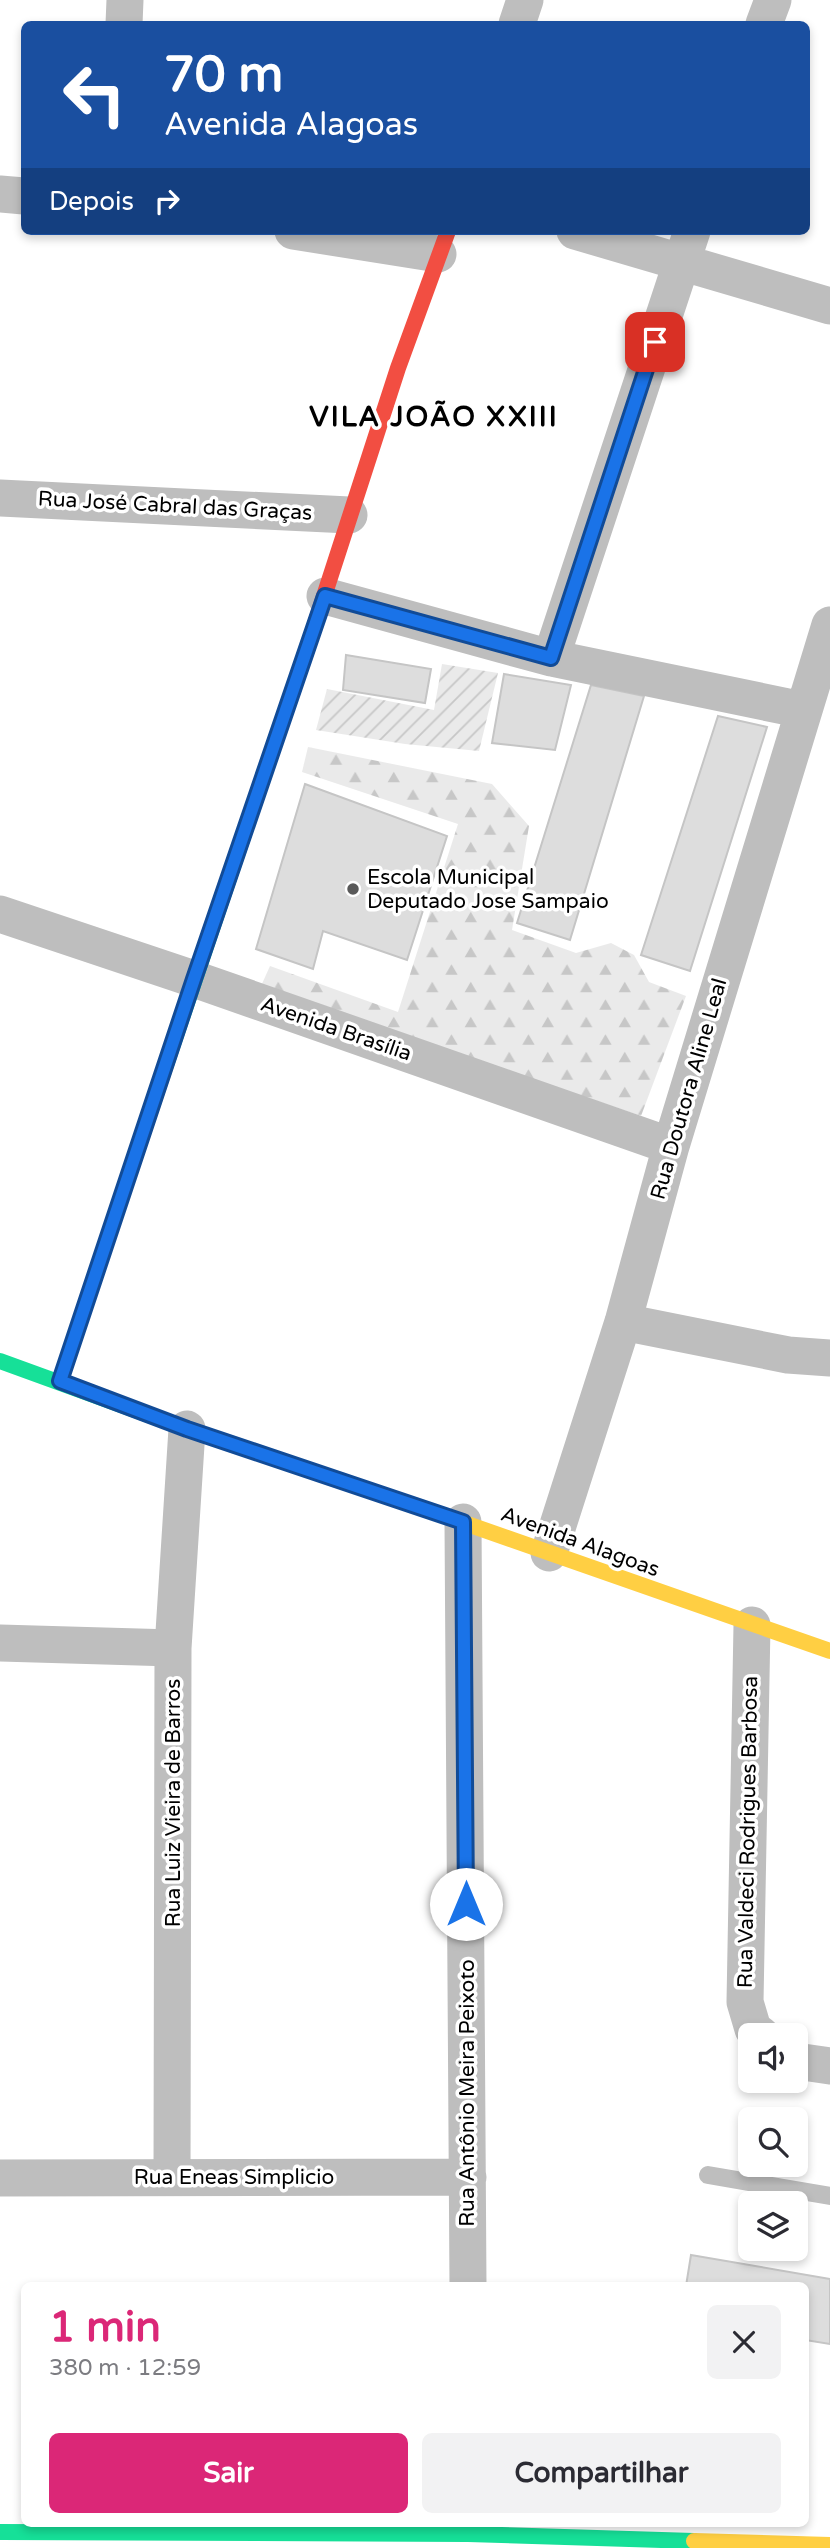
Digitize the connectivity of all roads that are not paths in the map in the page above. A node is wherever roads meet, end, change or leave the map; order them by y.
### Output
1 (125, 0) edge
2 (525, 0) edge
3 (773, 0) edge
4 (124, 21) edge
5 (518, 21) edge
6 (765, 21) edge
7 (0, 194) edge
8 (21, 196) edge
9 (343, 235) edge
10 (603, 235) edge
11 (443, 243) edge
12 (686, 247) edge
13 (830, 306) edge
14 (0, 498) edge
15 (349, 515) junction
16 (325, 596) junction
17 (830, 625) edge
18 (551, 658) junction
19 (803, 710) junction
20 (0, 914) edge
21 (194, 979) junction
22 (671, 1146) junction
23 (623, 1322) junction
24 (830, 1358) edge
25 (0, 1361) edge
26 (60, 1381) junction
27 (187, 1429) junction
28 (463, 1522) junction
29 (549, 1553) junction
30 (752, 1625) junction
31 (0, 1643) edge
32 (173, 1648) junction
33 (830, 1651) edge
34 (750, 2023) edge
35 (808, 2063) edge
36 (830, 2066) edge
37 (708, 2175) dead end
38 (172, 2177) junction
39 (468, 2177) junction
40 (0, 2178) edge
41 (830, 2196) edge
42 (468, 2282) edge
43 (468, 2529) edge
44 (0, 2532) edge
45 (830, 2545) edge

1 - 4 street
2 - 5 street
3 - 6 street
7 - 8 street
9 - 11 street
10 - 12 street
11 - 15 street
12 - 13 street
12 - 18 street
14 - 15 street, Rua José Cabral das Graças
15 - 16 street
16 - 18 street
16 - 21 street
17 - 19 street, Rua Doutora Aline Leal
18 - 19 street
19 - 22 street, Rua Doutora Aline Leal
20 - 21 street, Avenida Brasília
21 - 22 street, Avenida Brasília
21 - 26 street
22 - 23 street, Rua Doutora Aline Leal
23 - 24 street
23 - 29 street, Rua Doutora Aline Leal
25 - 26 street, Avenida Alagoas
26 - 27 street, Avenida Alagoas
27 - 28 street, Avenida Alagoas
27 - 32 street, Rua Luiz Vieira de Barros
28 - 29 street, Avenida Alagoas
28 - 39 street, Rua Antônio Meira Peixoto
29 - 30 street, Avenida Alagoas
30 - 33 street, Avenida Alagoas
30 - 34 street, Rua Valdeci Rodrigues Barbosa
31 - 32 street
32 - 38 street, Rua Luiz Vieira de Barros
35 - 36 street
37 - 41 lane
38 - 39 street, Rua Eneas Simplicio
38 - 40 street, Rua Eneas Simplicio
39 - 42 street, Rua Antônio Meira Peixoto
43 - 44 street
43 - 45 street

